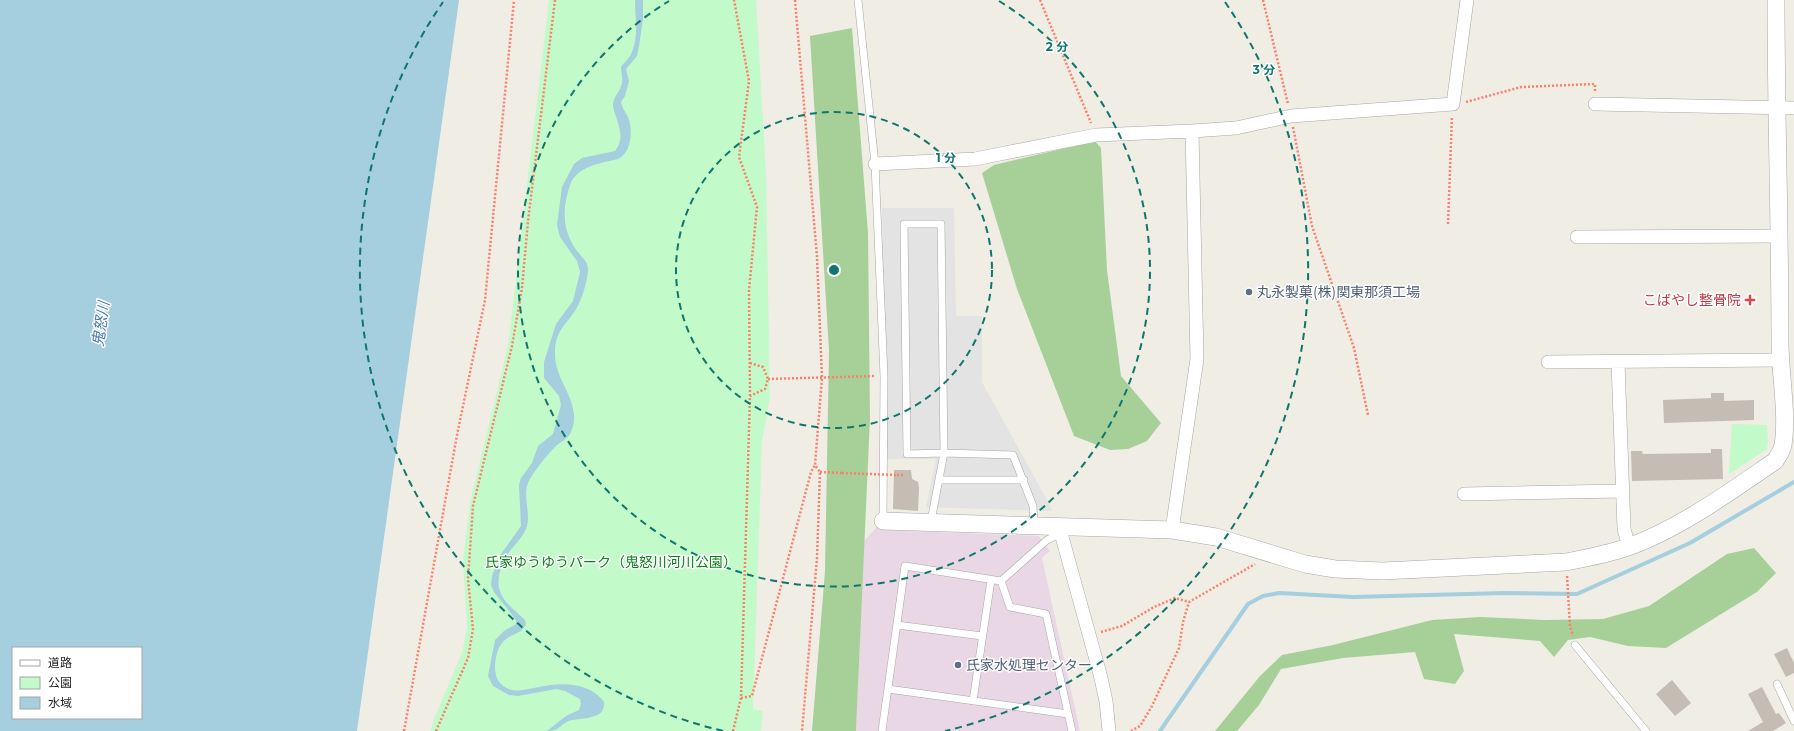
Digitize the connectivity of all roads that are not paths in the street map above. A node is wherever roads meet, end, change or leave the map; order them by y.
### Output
1 (858, 0) edge
2 (1466, 0) edge
3 (1776, 0) edge
4 (1595, 104) road end
5 (1776, 108) junction
6 (1794, 108) edge
7 (1192, 131) junction
8 (875, 164) junction
9 (1577, 237) dead end
10 (1787, 237) edge
11 (1780, 360) junction
12 (1548, 362) dead end
13 (1618, 362) junction
14 (1788, 445) edge
15 (944, 453) junction
16 (939, 480) junction
17 (1024, 480) junction
18 (1622, 491) junction
19 (1464, 494) dead end
20 (883, 520) joint
21 (931, 521) junction
22 (1034, 526) junction
23 (1060, 530) junction
24 (1172, 530) junction
25 (1629, 547) junction
26 (991, 580) junction
27 (1002, 581) junction
28 (897, 625) junction
29 (982, 636) junction
30 (1575, 645) dead end
31 (1777, 684) dead end
32 (888, 689) junction
33 (973, 701) junction
34 (1068, 714) junction
35 (1794, 721) edge
36 (882, 731) edge
37 (1072, 731) edge
38 (1108, 731) edge
39 (1646, 731) edge

1 - 8 lane
2 - 7 street
3 - 5 street
4 - 5 street
5 - 6 street
5 - 10 street
7 - 8 street
7 - 24 street
8 - 20 lane
9 - 10 street
10 - 11 street
11 - 13 street
11 - 14 street
12 - 13 street
13 - 18 street
14 - 25 street
15 - 15 lane
15 - 16 lane
15 - 17 lane
16 - 17 lane
16 - 21 lane
17 - 22 lane
18 - 19 street
18 - 25 street
20 - 21 street
21 - 22 street
22 - 23 street
23 - 24 street
23 - 27 lane
23 - 38 street
24 - 25 street
26 - 27 lane
26 - 28 lane
26 - 29 lane
27 - 34 lane
28 - 29 lane
28 - 32 lane
29 - 33 lane
30 - 39 lane
31 - 35 lane
32 - 33 lane
32 - 36 lane
33 - 34 lane
34 - 37 lane

